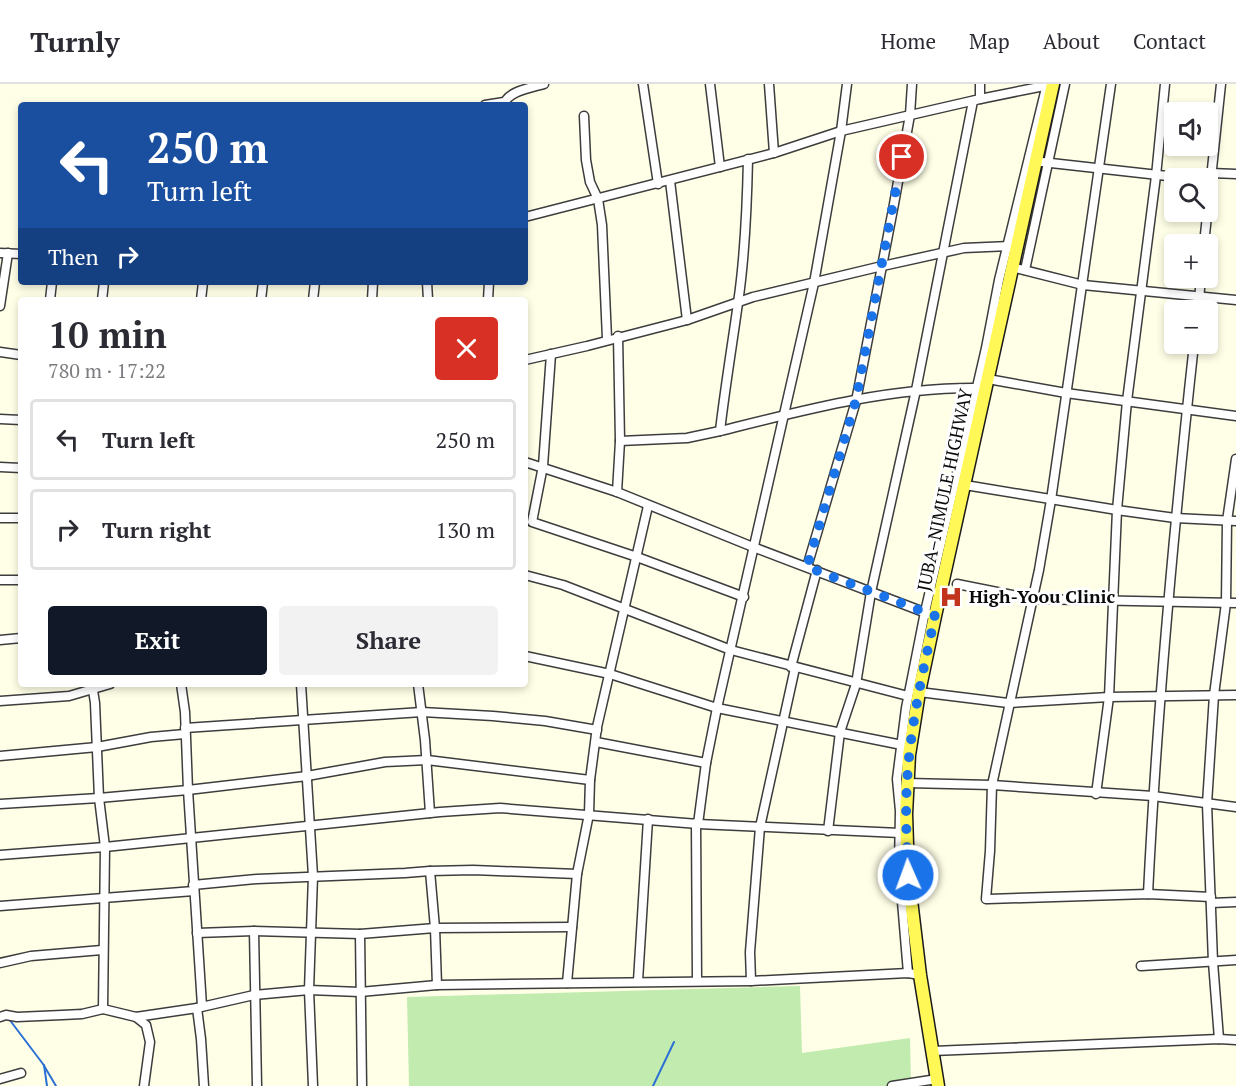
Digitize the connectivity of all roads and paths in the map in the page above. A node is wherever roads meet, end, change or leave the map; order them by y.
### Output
1 (544, 84) edge
2 (644, 84) edge
3 (710, 84) edge
4 (769, 84) edge
5 (847, 84) edge
6 (912, 84) edge
7 (980, 84) edge
8 (1065, 84) edge
9 (1111, 84) edge
10 (1165, 84) edge
11 (1221, 84) edge
12 (1050, 85) edge
13 (976, 100) junction
14 (505, 102) edge
15 (910, 115) junction
16 (584, 116) dead end
17 (841, 131) junction
18 (774, 153) junction
19 (748, 159) junction
20 (1041, 162) junction
21 (720, 167) junction
22 (1098, 168) junction
23 (1212, 168) edge
24 (1218, 173) edge
25 (1236, 174) edge
26 (1156, 176) junction
27 (1164, 177) edge
28 (670, 181) junction
29 (658, 183) junction
30 (598, 199) junction
31 (528, 216) edge
32 (1012, 247) junction
33 (4, 253) edge
34 (944, 253) junction
35 (883, 266) junction
36 (1012, 267) junction
37 (1025, 270) junction
38 (814, 283) junction
39 (1083, 285) junction
40 (1200, 288) edge
41 (1141, 290) junction
42 (1199, 296) junction
43 (1199, 300) edge
44 (1236, 300) edge
45 (739, 301) junction
46 (0, 306) edge
47 (687, 320) junction
48 (618, 336) junction
49 (607, 339) junction
50 (0, 352) edge
51 (551, 354) junction
52 (1193, 354) edge
53 (18, 355) edge
54 (528, 359) edge
55 (988, 379) junction
56 (977, 388) junction
57 (916, 390) junction
58 (1066, 393) junction
59 (856, 400) junction
60 (1126, 401) junction
61 (1187, 410) junction
62 (783, 415) junction
63 (1236, 416) edge
64 (0, 419) edge
65 (18, 420) edge
66 (720, 431) junction
67 (620, 441) junction
68 (1236, 459) edge
69 (528, 463) edge
70 (543, 466) junction
71 (0, 467) edge
72 (18, 468) edge
73 (965, 485) junction
74 (1234, 488) edge
75 (617, 492) junction
76 (1051, 500) junction
77 (648, 506) junction
78 (1117, 510) junction
79 (0, 518) edge
80 (18, 518) edge
81 (1175, 518) junction
82 (1232, 521) edge
83 (529, 522) edge
84 (753, 547) junction
85 (637, 557) junction
86 (807, 567) junction
87 (816, 570) junction
88 (528, 576) edge
89 (0, 580) edge
90 (18, 580) edge
91 (957, 584) dead end
92 (871, 592) junction
93 (744, 597) junction
94 (1032, 599) junction
95 (1113, 600) junction
96 (1169, 601) junction
97 (1226, 603) junction
98 (1236, 603) edge
99 (623, 608) junction
100 (930, 614) junction
101 (18, 638) edge
102 (0, 640) edge
103 (731, 650) junction
104 (528, 657) edge
105 (793, 667) junction
106 (610, 674) junction
107 (856, 684) junction
108 (90, 687) edge
109 (92, 687) edge
110 (181, 687) edge
111 (300, 687) edge
112 (418, 687) edge
113 (914, 694) junction
114 (1162, 695) junction
115 (1214, 695) junction
116 (1236, 695) edge
117 (1109, 697) junction
118 (0, 701) edge
119 (1008, 703) junction
120 (717, 708) junction
121 (422, 712) junction
122 (303, 720) junction
123 (784, 722) junction
124 (597, 730) junction
125 (185, 731) junction
126 (840, 732) junction
127 (596, 742) junction
128 (902, 745) junction
129 (97, 747) junction
130 (0, 756) edge
131 (427, 760) junction
132 (705, 763) junction
133 (307, 776) junction
134 (590, 780) junction
135 (907, 783) junction
136 (992, 785) junction
137 (188, 790) junction
138 (1096, 794) junction
139 (1153, 796) junction
140 (99, 798) junction
141 (0, 804) edge
142 (1207, 804) junction
143 (1236, 807) edge
144 (430, 813) junction
145 (589, 814) junction
146 (648, 819) junction
147 (697, 823) junction
148 (311, 826) junction
149 (760, 827) junction
150 (828, 831) junction
151 (900, 833) junction
152 (191, 838) junction
153 (105, 848) junction
154 (0, 855) edge
155 (430, 870) junction
156 (578, 874) junction
157 (313, 876) junction
158 (194, 888) junction
159 (1148, 894) junction
160 (104, 898) junction
161 (1211, 900) junction
162 (1236, 902) edge
163 (0, 906) edge
164 (572, 927) junction
165 (435, 928) junction
166 (254, 931) junction
167 (312, 932) junction
168 (197, 933) junction
169 (360, 934) junction
170 (102, 950) junction
171 (1236, 960) edge
172 (1213, 962) junction
173 (0, 963) edge
174 (1141, 966) dead end
175 (914, 974) junction
176 (638, 981) junction
177 (697, 981) junction
178 (751, 981) junction
179 (567, 983) junction
180 (437, 985) junction
181 (309, 990) junction
182 (360, 992) junction
183 (254, 995) junction
184 (199, 1007) junction
185 (103, 1009) junction
186 (0, 1017) edge
187 (136, 1017) junction
188 (1219, 1039) junction
189 (1236, 1040) edge
190 (933, 1051) junction
191 (21, 1073) dead end
192 (0, 1079) edge
193 (938, 1082) edge
194 (144, 1086) edge
195 (204, 1086) edge
196 (257, 1086) edge
197 (313, 1086) edge
198 (362, 1086) edge
199 (892, 1086) edge

1 - 14 street
2 - 29 street
3 - 21 street
4 - 18 street
5 - 17 street
6 - 15 street
7 - 13 street
8 - 20 street
9 - 22 street
10 - 26 street
11 - 23 street
12 - 13 street
12 - 20 main road, JUBA–NIMULE HIGHWAY
12 - 32 street
13 - 15 street
13 - 34 street
15 - 17 street
15 - 35 street
16 - 30 street
17 - 18 street
17 - 38 street
18 - 19 street
19 - 21 street
19 - 45 street
20 - 22 street
20 - 32 main road, JUBA–NIMULE HIGHWAY
20 - 37 street
21 - 28 street
22 - 26 street
22 - 39 street
24 - 25 street
26 - 27 street
26 - 41 street
28 - 29 street
28 - 47 street
29 - 30 street
30 - 31 street
30 - 49 street
32 - 34 street
32 - 36 main road, JUBA–NIMULE HIGHWAY
32 - 56 street
33 - 46 street
34 - 35 street
34 - 57 street
35 - 38 street
35 - 59 street
36 - 37 street
36 - 55 main road, JUBA–NIMULE HIGHWAY
37 - 39 street
38 - 45 street
38 - 62 street
39 - 41 street
39 - 58 street
40 - 42 street
41 - 42 street
41 - 60 street
42 - 43 street
42 - 44 street
45 - 47 street
45 - 66 street
47 - 48 street
48 - 49 street
48 - 67 street
49 - 51 street
50 - 53 street
51 - 54 street
51 - 70 street
52 - 61 street
55 - 58 street
55 - 73 main road, JUBA–NIMULE HIGHWAY
56 - 57 street
56 - 100 street
57 - 59 street
57 - 92 street
58 - 60 street
58 - 76 street
59 - 62 street
59 - 86 street
60 - 61 street
60 - 78 street
61 - 63 street
61 - 81 street
62 - 66 street
62 - 84 street
64 - 65 street
66 - 67 street
67 - 75 street
68 - 74 street
69 - 70 street
70 - 75 street
70 - 83 street
71 - 72 street
73 - 76 street
73 - 100 main road, JUBA–NIMULE HIGHWAY
74 - 82 street
75 - 77 street
76 - 78 street
76 - 94 street
77 - 84 street
77 - 85 street
78 - 81 street
78 - 95 street
79 - 80 street
81 - 82 street
81 - 96 street
82 - 97 street
83 - 85 street
84 - 86 street
84 - 93 street
85 - 93 street
85 - 99 street
86 - 87 street
87 - 92 street
87 - 105 street
88 - 99 street
89 - 90 street
91 - 94 street
92 - 100 street
92 - 107 street
93 - 103 street
94 - 95 street
94 - 119 street
95 - 96 street
95 - 117 street
96 - 97 street
96 - 114 street
97 - 98 street
97 - 115 street
99 - 103 street
99 - 106 street
100 - 113 main road, JUBA–NIMULE HIGHWAY
101 - 102 street
103 - 105 street
103 - 120 street
104 - 106 street
105 - 107 street
105 - 123 street
106 - 120 street
106 - 124 street
107 - 113 street
107 - 126 street
108 - 118 street
109 - 129 street
110 - 125 street
111 - 122 street
112 - 121 street
113 - 119 street
113 - 128 street
113 - 135 main road, JUBA–NIMULE HIGHWAY
114 - 115 street
114 - 117 street
114 - 139 street
115 - 116 street
115 - 142 street
117 - 119 street
117 - 138 street
119 - 136 street
120 - 123 street
120 - 132 street
121 - 122 street
121 - 124 street
121 - 131 street
122 - 125 street
122 - 133 street
123 - 126 street
123 - 149 street
124 - 127 street
125 - 129 street
125 - 137 street
126 - 128 street
126 - 150 street
127 - 132 street
127 - 134 street
128 - 151 street
129 - 130 street
129 - 140 street
131 - 133 street
131 - 134 street
131 - 144 street
132 - 147 street
133 - 137 street
133 - 148 street
134 - 145 street
135 - 136 street
135 - 175 main road, JUBA–NIMULE HIGHWAY
136 - 138 street
136 - 159 street
137 - 140 street
137 - 152 street
138 - 139 street
139 - 142 street
139 - 159 street
140 - 141 street
140 - 153 street
142 - 143 street
142 - 161 street
144 - 145 street
144 - 148 street
145 - 146 street
145 - 156 street
146 - 147 street
146 - 176 street
147 - 149 street
147 - 177 street
148 - 152 street
148 - 157 street
149 - 150 street
149 - 178 street
150 - 151 street
151 - 175 street
152 - 153 street
152 - 158 street
153 - 154 street
153 - 160 street
155 - 156 street
155 - 157 street
155 - 165 street
156 - 164 street
157 - 158 street
157 - 167 street
158 - 160 street
158 - 168 street
159 - 161 street
160 - 163 street
160 - 170 street
161 - 162 street
161 - 172 street
164 - 165 street
164 - 179 street
165 - 169 street
165 - 180 street
166 - 167 street
166 - 168 street
166 - 183 street
167 - 169 street
167 - 181 street
168 - 184 street
169 - 182 street
170 - 173 street
170 - 185 street
171 - 172 street
172 - 174 street
172 - 188 street
175 - 178 street
175 - 190 main road, JUBA–NIMULE HIGHWAY
176 - 177 street
176 - 179 street
177 - 178 street
179 - 180 street
180 - 182 street
181 - 182 street
181 - 183 street
181 - 197 street
182 - 198 street
183 - 184 street
183 - 196 street
184 - 187 street
184 - 195 street
185 - 186 street
185 - 187 street
187 - 194 street
188 - 189 street
188 - 190 street
190 - 193 main road, JUBA–NIMULE HIGHWAY
191 - 192 street
193 - 199 street

